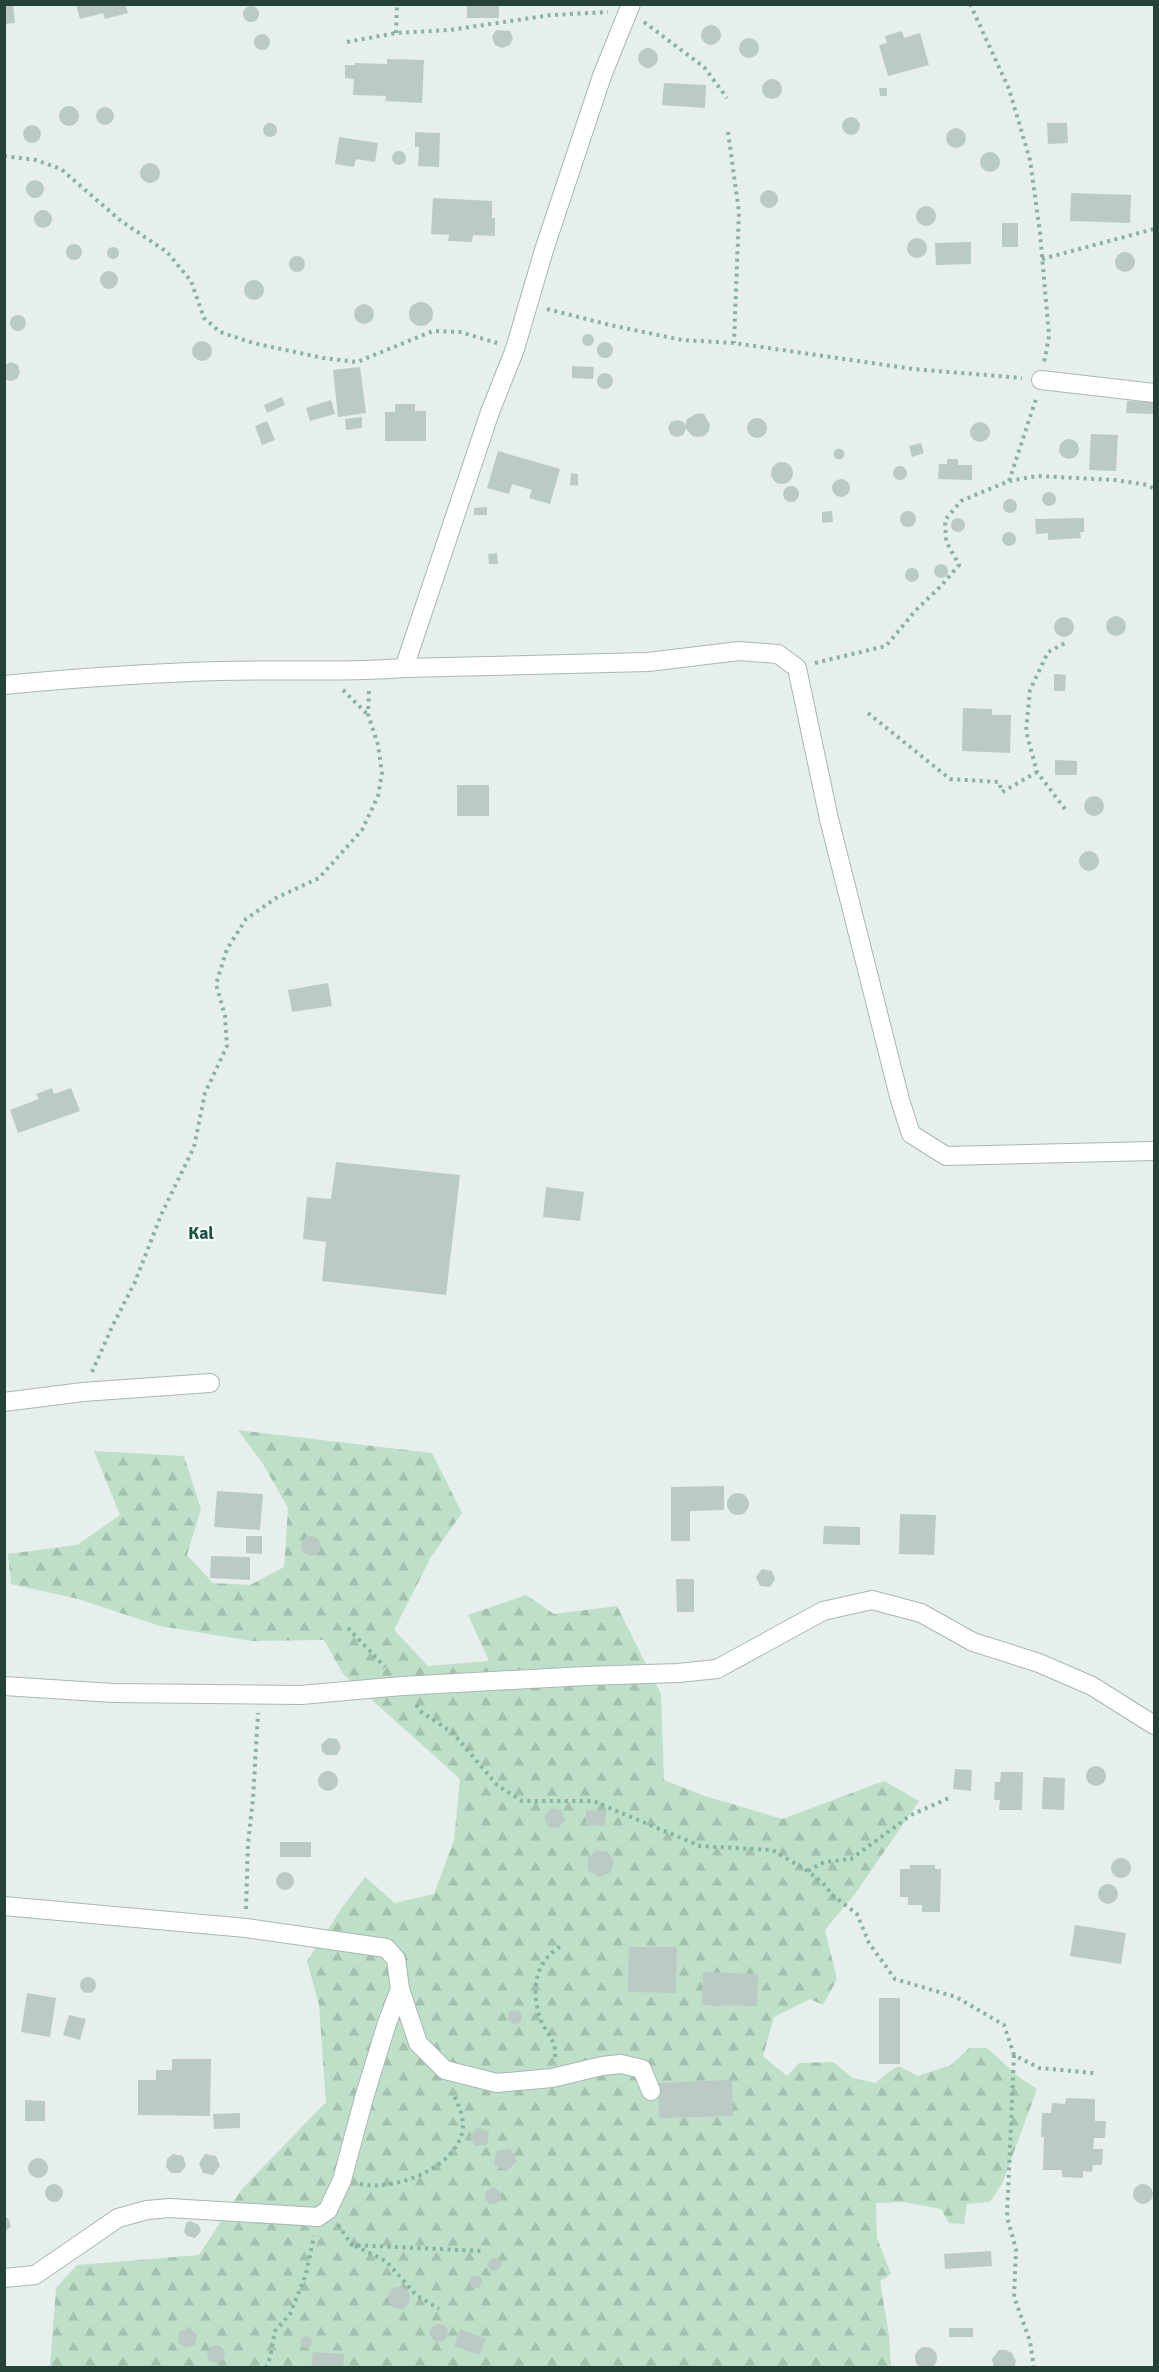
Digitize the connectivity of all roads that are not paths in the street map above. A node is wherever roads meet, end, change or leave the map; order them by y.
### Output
1 (630, 8) edge
2 (1041, 380) road end
3 (1155, 393) edge
4 (404, 668) junction
5 (4, 685) edge
6 (1155, 1151) edge
7 (210, 1383) dead end
8 (4, 1402) edge
9 (4, 1686) edge
10 (1155, 1725) edge
11 (4, 1906) edge
12 (400, 1989) junction
13 (651, 2091) dead end
14 (4, 2278) edge

1 - 4 street
2 - 3 street
4 - 5 street
4 - 6 street
7 - 8 street
9 - 10 street
11 - 12 street
12 - 13 street
12 - 14 street

